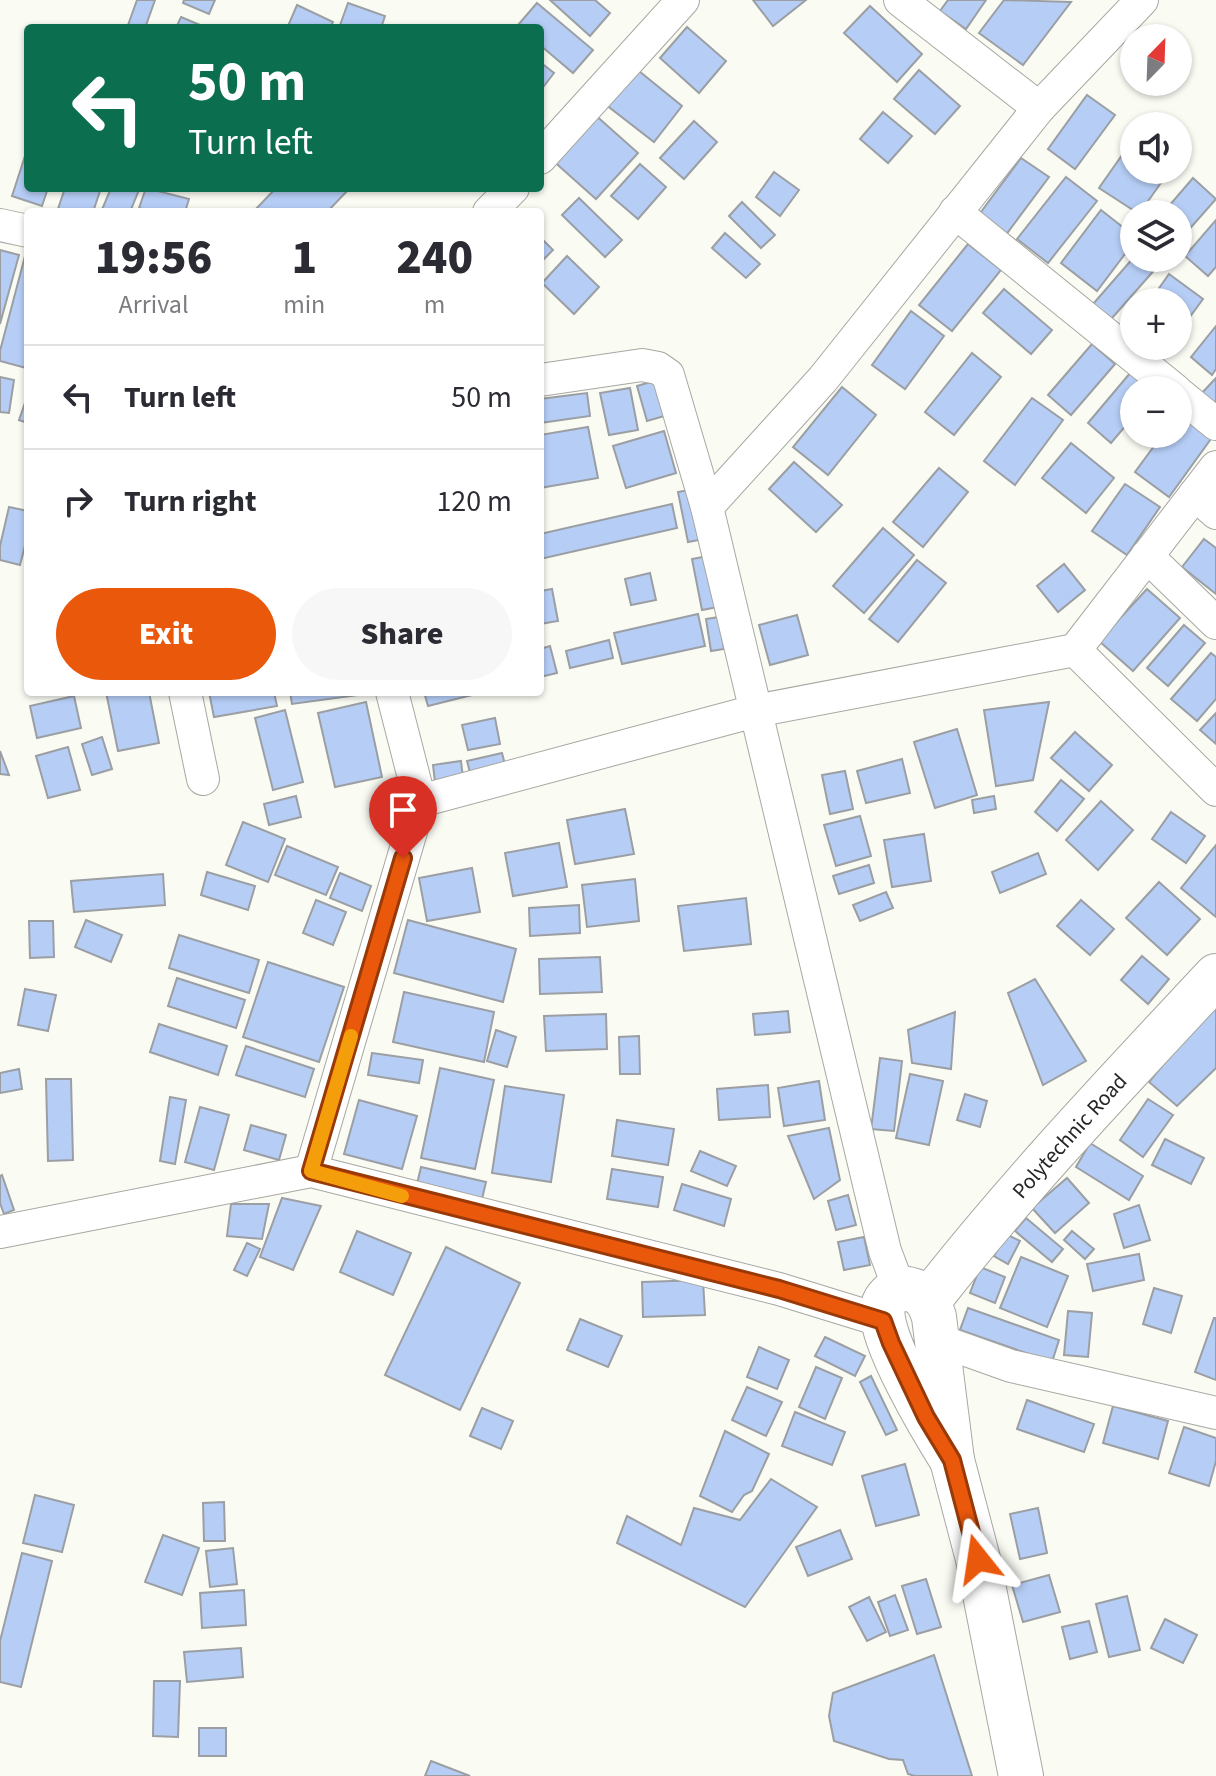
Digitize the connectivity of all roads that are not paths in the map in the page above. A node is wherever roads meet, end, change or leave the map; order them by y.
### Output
1 (683, 0) edge
2 (900, 0) edge
3 (1142, 0) edge
4 (1039, 108) junction
5 (544, 154) edge
6 (509, 192) edge
7 (493, 208) edge
8 (955, 212) junction
9 (0, 225) edge
10 (24, 230) edge
11 (1157, 376) edge
12 (544, 379) edge
13 (1192, 404) edge
14 (1216, 424) edge
15 (1216, 467) edge
16 (1206, 504) edge
17 (707, 507) junction
18 (1147, 556) junction
19 (1216, 623) edge
20 (1075, 650) junction
21 (186, 696) edge
22 (393, 696) edge
23 (755, 711) junction
24 (203, 779) dead end
25 (1216, 790) edge
26 (420, 801) junction
27 (1216, 976) edge
28 (311, 1171) junction
29 (0, 1232) edge
30 (912, 1312) junction
31 (1216, 1413) edge
32 (952, 1460) junction
33 (1021, 1776) edge

1 - 5 street
2 - 4 street
3 - 4 street
4 - 8 street
6 - 7 street
8 - 11 street
8 - 17 street
9 - 10 street
12 - 17 street
13 - 14 street
15 - 16 street
16 - 18 street
17 - 23 street
18 - 19 street
18 - 20 street
20 - 23 street
20 - 25 street
21 - 24 street
22 - 26 street
23 - 26 street
23 - 30 street
26 - 28 street
27 - 30 street, Polytechnic Road
28 - 29 street
28 - 30 street
30 - 31 street
30 - 32 street
30 - 32 street
32 - 33 street

